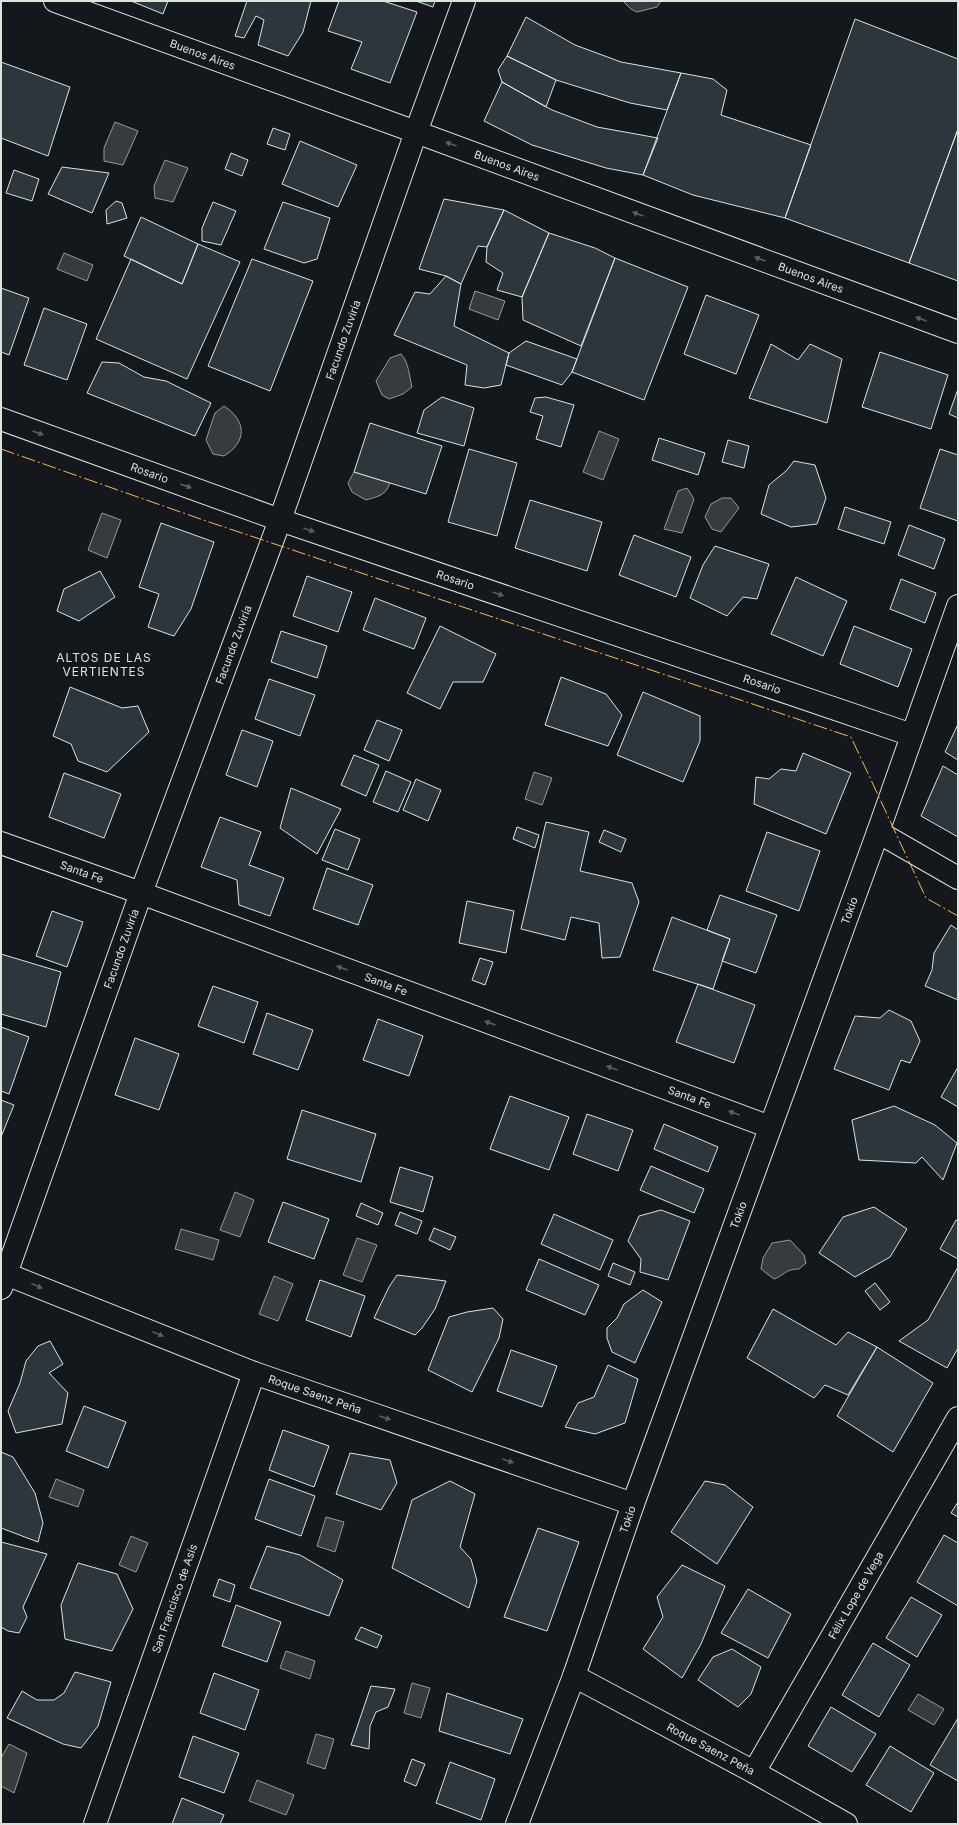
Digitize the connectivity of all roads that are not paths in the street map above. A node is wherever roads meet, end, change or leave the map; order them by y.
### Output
1 (55, 1) edge
2 (464, 1) edge
3 (416, 132) junction
4 (958, 332) edge
5 (1, 419) edge
6 (280, 520) junction
7 (958, 606) edge
8 (912, 735) junction
9 (878, 832) junction
10 (1, 843) edge
11 (958, 878) edge
12 (141, 893) junction
13 (770, 1127) junction
14 (3, 1278) edge
15 (254, 1373) junction
16 (958, 1418) edge
17 (633, 1504) junction
18 (574, 1676) junction
19 (754, 1772) junction
20 (95, 1824) edge
21 (517, 1824) edge
22 (846, 1824) edge

1 - 3 street, Buenos Aires
2 - 3 street, Facundo Zuviría
4 -> 3 street, Buenos Aires
3 - 6 street, Facundo Zuviría
5 -> 6 street, Rosario
6 -> 8 street, Rosario
6 - 12 street, Facundo Zuviría
7 - 8 street, Tokio
8 - 9 street, Tokio
9 - 11 street
9 - 13 street, Tokio
10 - 12 street, Santa Fe
13 -> 12 street, Santa Fe
12 - 14 street, Facundo Zuviría
13 - 17 street, Tokio
14 -> 15 street, Roque Saenz Peña
15 -> 17 street, Roque Saenz Peña
15 - 20 street, San Francisco de Asís
16 - 19 street, Félix Lope de Vega
17 - 18 street, Tokio
18 - 19 street, Roque Saenz Peña
18 - 21 street, Tokio
19 - 22 street, Roque Saenz Peña

